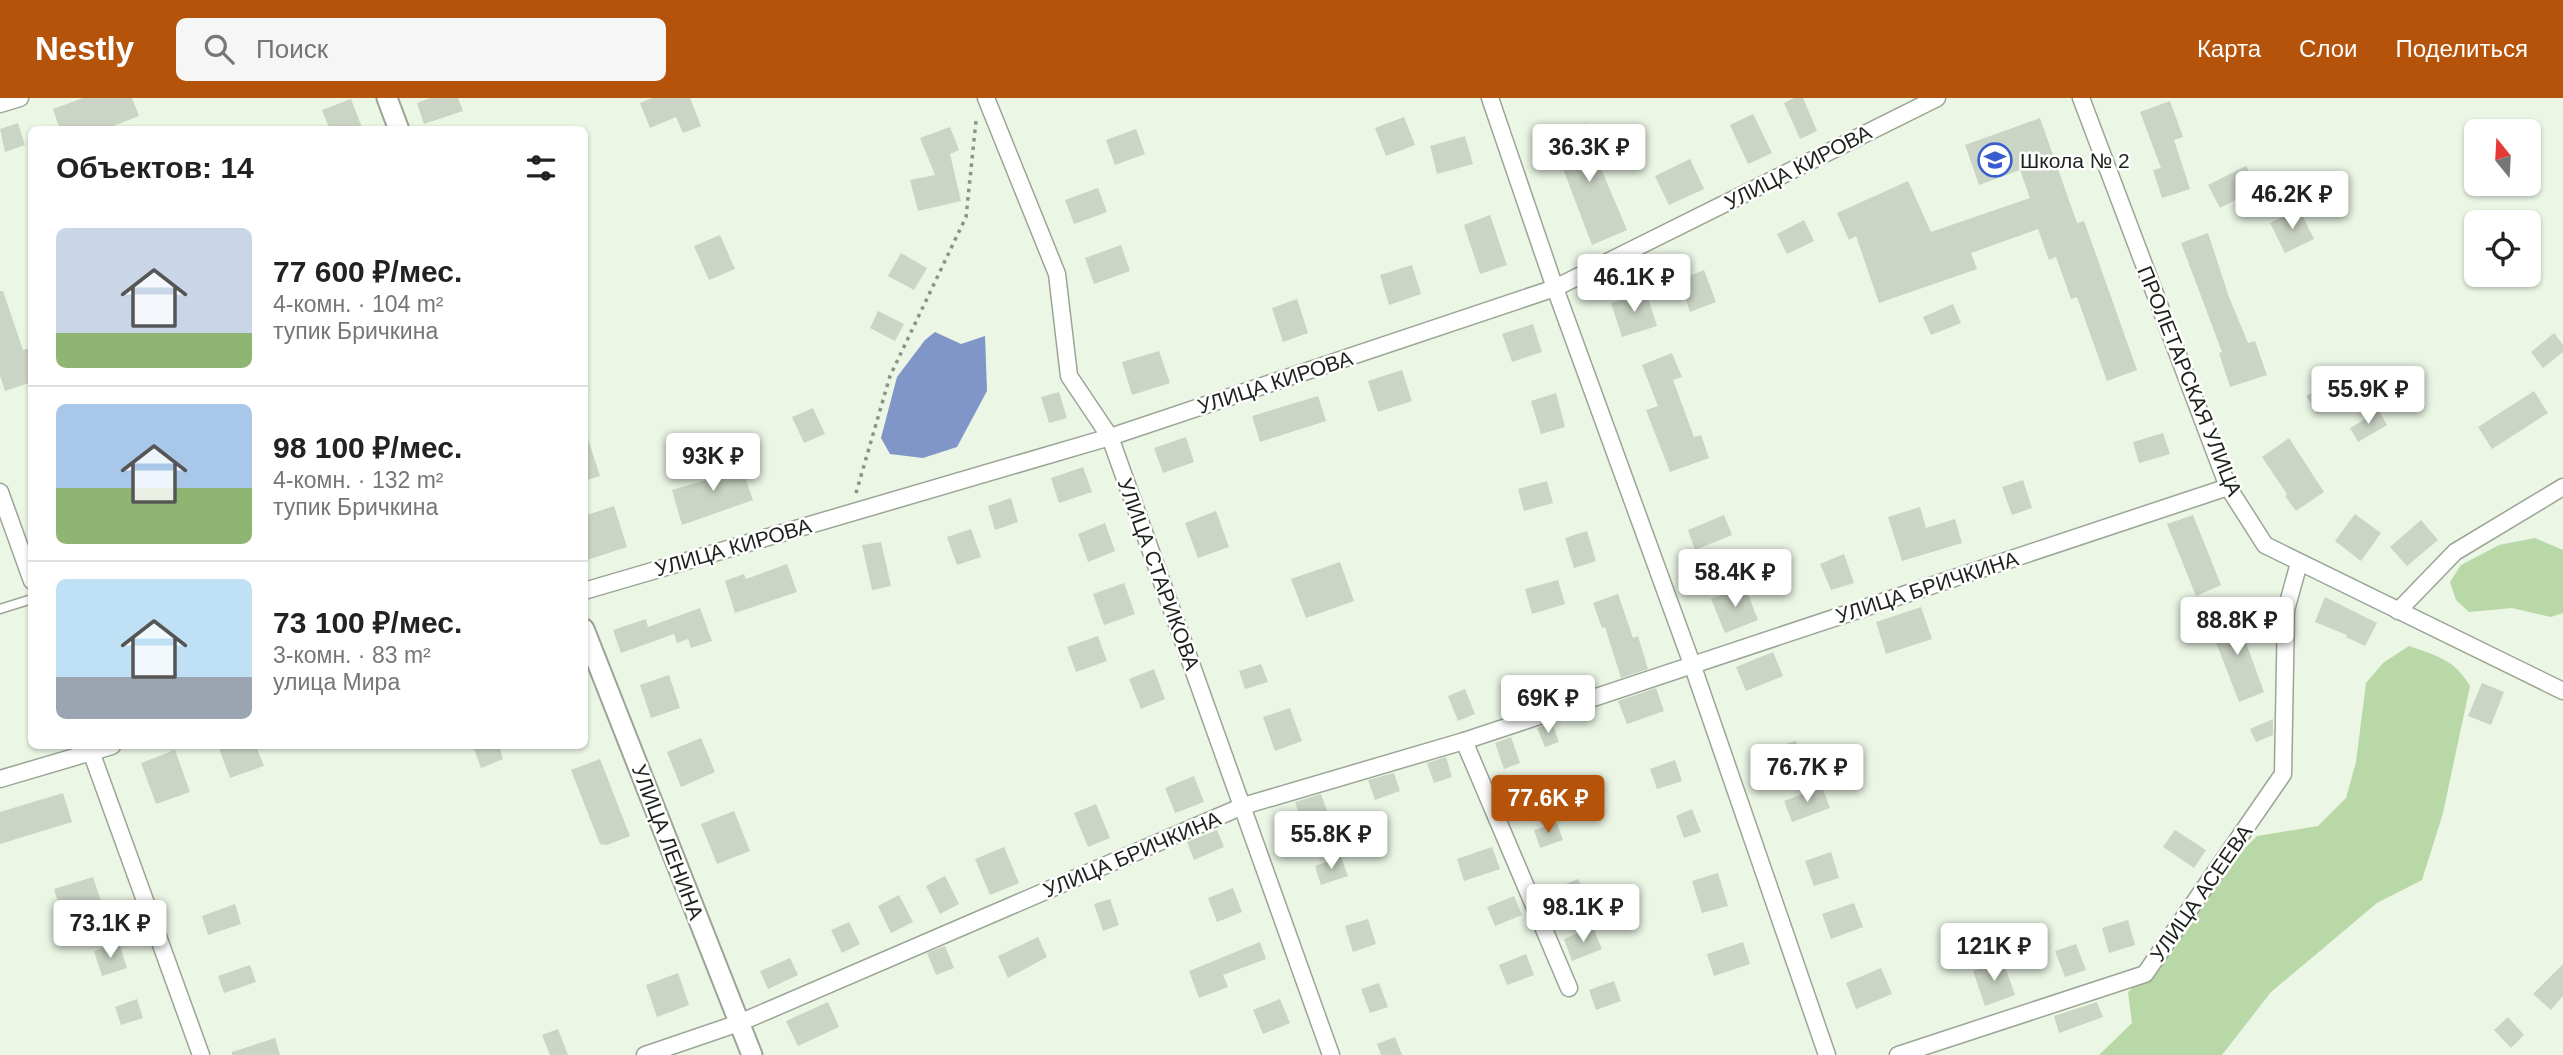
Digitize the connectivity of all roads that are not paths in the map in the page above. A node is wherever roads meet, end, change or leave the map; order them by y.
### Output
1 (20, 98) edge
2 (387, 98) edge
3 (1490, 98) edge
4 (1937, 98) edge
5 (2081, 98) edge
6 (0, 104) edge
7 (981, 105) edge
8 (398, 126) edge
9 (1556, 288) junction
10 (1110, 436) junction
11 (2228, 487) junction
12 (2563, 487) edge
13 (0, 492) edge
14 (2299, 563) junction
15 (28, 570) edge
16 (588, 590) edge
17 (28, 600) edge
18 (0, 609) edge
19 (2398, 611) junction
20 (588, 639) edge
21 (1692, 664) junction
22 (2563, 691) edge
23 (1464, 741) junction
24 (90, 749) edge
25 (0, 779) edge
26 (1243, 806) junction
27 (1569, 988) dead end
28 (739, 1023) junction
29 (201, 1055) edge
30 (645, 1055) edge
31 (752, 1055) edge
32 (1331, 1055) edge
33 (1827, 1055) edge
34 (1898, 1055) edge

1 - 6 street
2 - 8 street
3 - 9 street
4 - 9 street, УЛИЦА КИРОВА
5 - 11 street, ПРОЛЕТАРСКАЯ УЛИЦА
7 - 10 street, УЛИЦА СТАРИКОВА
9 - 10 street, УЛИЦА КИРОВА
9 - 21 street
10 - 16 street, УЛИЦА КИРОВА
10 - 26 street, УЛИЦА СТАРИКОВА
11 - 14 street, ПРОЛЕТАРСКАЯ УЛИЦА
11 - 21 street, УЛИЦА БРИЧКИНА
12 - 19 street
13 - 15 street
14 - 19 street, ПРОЛЕТАРСКАЯ УЛИЦА
14 - 34 street, УЛИЦА АСЕЕВА
17 - 18 lane
19 - 22 street, ПРОЛЕТАРСКАЯ УЛИЦА
20 - 28 street, УЛИЦА ЛЕНИНА
21 - 23 street, УЛИЦА БРИЧКИНА
21 - 33 street
23 - 26 street, УЛИЦА БРИЧКИНА
23 - 27 street
24 - 25 street
24 - 29 street
26 - 28 street, УЛИЦА БРИЧКИНА
26 - 32 street, УЛИЦА СТАРИКОВА
28 - 30 street, УЛИЦА БРИЧКИНА
28 - 31 street, УЛИЦА ЛЕНИНА

